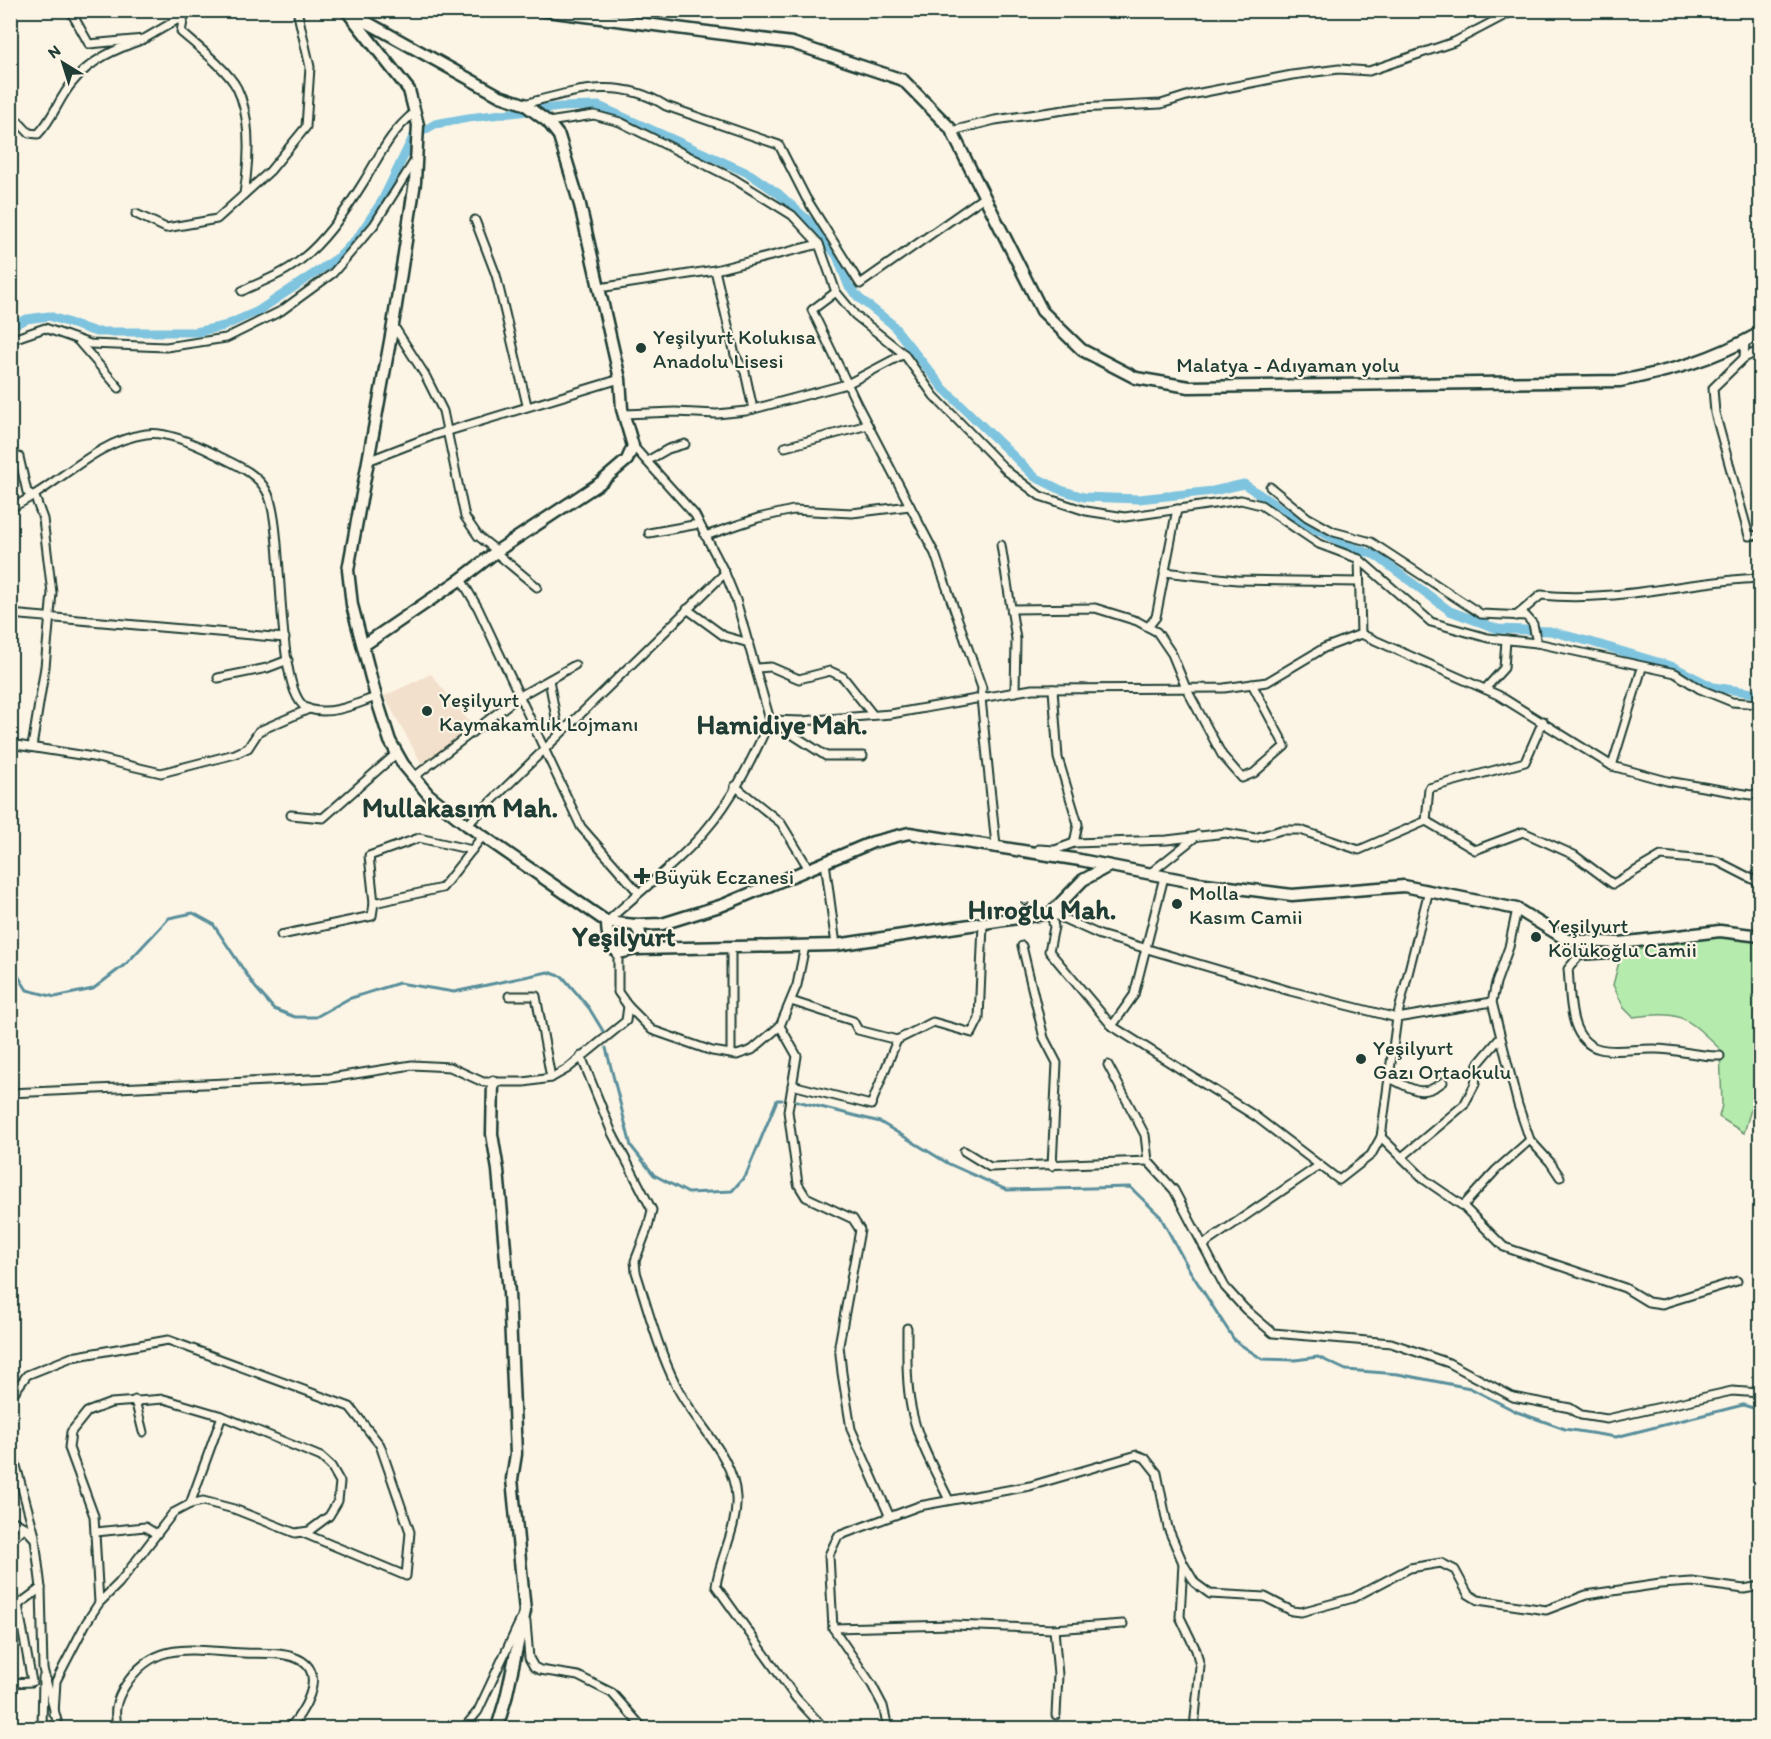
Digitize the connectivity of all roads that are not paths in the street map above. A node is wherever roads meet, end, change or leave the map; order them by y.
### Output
1 (70, 10) edge
2 (176, 10) edge
3 (194, 10) edge
4 (297, 10) edge
5 (346, 10) edge
6 (539, 10) edge
7 (1515, 10) edge
8 (184, 16) junction
9 (144, 39) junction
10 (526, 105) junction
11 (10, 113) edge
12 (414, 113) junction
13 (548, 122) junction
14 (952, 131) junction
15 (417, 157) junction
16 (243, 195) junction
17 (984, 197) junction
18 (136, 214) dead end
19 (475, 220) dead end
20 (819, 244) junction
21 (715, 270) junction
22 (599, 288) junction
23 (242, 291) dead end
24 (836, 292) junction
25 (393, 325) junction
26 (1761, 333) edge
27 (10, 340) edge
28 (77, 340) junction
29 (1745, 341) junction
30 (1761, 350) edge
31 (904, 354) junction
32 (1744, 358) junction
33 (620, 379) junction
34 (847, 384) junction
35 (119, 388) dead end
36 (527, 405) junction
37 (753, 409) junction
38 (624, 414) junction
39 (868, 425) junction
40 (449, 431) junction
41 (685, 444) dead end
42 (633, 446) junction
43 (785, 447) dead end
44 (10, 457) edge
45 (370, 460) junction
46 (647, 461) junction
47 (1270, 487) dead end
48 (34, 497) junction
49 (910, 506) junction
50 (10, 508) edge
51 (1177, 509) junction
52 (699, 524) junction
53 (649, 533) dead end
54 (1761, 535) edge
55 (705, 536) junction
56 (1001, 545) dead end
57 (496, 552) junction
58 (1359, 559) junction
59 (1164, 572) junction
60 (725, 573) junction
61 (1761, 578) edge
62 (461, 579) junction
63 (1359, 582) junction
64 (537, 587) dead end
65 (687, 609) junction
66 (1012, 609) junction
67 (10, 614) edge
68 (1516, 616) junction
69 (49, 618) junction
70 (1148, 627) junction
71 (1361, 634) junction
72 (285, 638) junction
73 (1536, 639) junction
74 (1506, 640) junction
75 (749, 643) junction
76 (364, 645) junction
77 (288, 660) junction
78 (575, 665) dead end
79 (756, 668) junction
80 (1642, 668) junction
81 (218, 678) dead end
82 (549, 680) junction
83 (1252, 684) junction
84 (1186, 688) junction
85 (1053, 689) junction
86 (1485, 689) junction
87 (1015, 692) junction
88 (376, 697) junction
89 (518, 697) junction
90 (981, 698) junction
91 (1761, 704) edge
92 (309, 709) junction
93 (873, 715) junction
94 (770, 720) junction
95 (1543, 721) junction
96 (559, 734) junction
97 (10, 744) edge
98 (32, 747) junction
99 (543, 749) junction
100 (397, 753) junction
101 (863, 756) dead end
102 (1612, 766) junction
103 (414, 777) junction
104 (735, 786) junction
105 (1761, 793) edge
106 (291, 815) dead end
107 (1426, 821) junction
108 (467, 825) junction
109 (1198, 835) junction
110 (482, 837) junction
111 (1177, 838) junction
112 (1074, 843) junction
113 (996, 846) junction
114 (1016, 849) junction
115 (472, 850) junction
116 (1174, 855) junction
117 (825, 862) junction
118 (1109, 866) junction
119 (809, 869) junction
120 (1149, 874) junction
121 (1164, 876) junction
122 (1761, 883) edge
123 (1429, 890) junction
124 (638, 892) junction
125 (374, 903) junction
126 (1517, 909) junction
127 (1050, 913) junction
128 (607, 922) junction
129 (983, 924) junction
130 (635, 925) junction
131 (281, 935) dead end
132 (1761, 936) edge
133 (1620, 943) junction
134 (836, 945) junction
135 (805, 946) junction
136 (1022, 946) dead end
137 (731, 948) junction
138 (1147, 948) junction
139 (637, 949) junction
140 (618, 953) junction
141 (509, 996) dead end
142 (791, 1001) junction
143 (1492, 1002) junction
144 (628, 1006) junction
145 (1397, 1018) junction
146 (780, 1026) junction
147 (1112, 1026) junction
148 (1500, 1038) junction
149 (897, 1040) junction
150 (731, 1054) junction
151 (581, 1056) junction
152 (1720, 1056) dead end
153 (1108, 1065) dead end
154 (551, 1078) junction
155 (1389, 1078) junction
156 (493, 1082) junction
157 (1443, 1082) dead end
158 (792, 1085) junction
159 (10, 1093) edge
160 (1381, 1137) junction
161 (1530, 1140) junction
162 (964, 1152) dead end
163 (1402, 1157) junction
164 (1149, 1161) junction
165 (1320, 1165) junction
166 (1052, 1166) junction
167 (1560, 1177) dead end
168 (1463, 1206) junction
169 (1204, 1247) junction
170 (1737, 1281) dead end
171 (908, 1328) dead end
172 (1761, 1393) edge
173 (10, 1398) edge
174 (135, 1400) junction
175 (222, 1416) junction
176 (10, 1432) edge
177 (143, 1432) dead end
178 (949, 1500) junction
179 (190, 1504) junction
180 (890, 1515) junction
181 (10, 1519) edge
182 (24, 1527) junction
183 (96, 1532) junction
184 (300, 1532) junction
185 (155, 1533) junction
186 (35, 1539) junction
187 (10, 1541) edge
188 (1182, 1563) junction
189 (1761, 1586) edge
190 (40, 1588) junction
191 (99, 1603) junction
192 (18, 1605) junction
193 (10, 1611) edge
194 (525, 1611) junction
195 (1123, 1624) dead end
196 (833, 1628) junction
197 (1054, 1629) junction
198 (43, 1669) junction
199 (10, 1683) edge
200 (54, 1714) junction
201 (1056, 1715) dead end
202 (42, 1728) edge
203 (59, 1728) edge
204 (118, 1728) edge
205 (290, 1728) edge
206 (464, 1728) edge
207 (497, 1728) edge
208 (643, 1728) edge
209 (824, 1728) edge
210 (888, 1728) edge
211 (1194, 1728) edge

1 - 9 street
2 - 8 street
3 - 8 street
4 - 16 street
5 - 10 main road
5 - 12 main road
6 - 14 main road, Malatya - Adıyaman yolu
7 - 14 street
8 - 9 street
8 - 16 street
9 - 11 street
10 - 13 main road
10 - 17 street
12 - 15 main road
12 - 23 street
13 - 20 street
13 - 22 main road
14 - 17 main road, Malatya - Adıyaman yolu
15 - 25 main road
15 - 28 street
16 - 18 street
17 - 29 main road, Malatya - Adıyaman yolu
19 - 36 street
20 - 21 street
20 - 24 street
21 - 22 street
21 - 37 street
22 - 33 main road
24 - 31 street
24 - 34 street
25 - 40 street
25 - 45 main road
26 - 29 main road, Malatya - Adıyaman yolu
27 - 28 street
28 - 35 street
29 - 32 street
30 - 32 street
31 - 34 street
31 - 51 street
32 - 54 street
33 - 36 street
33 - 38 main road
34 - 37 street
34 - 39 street
36 - 40 street
37 - 38 street
38 - 42 main road
39 - 43 street
39 - 49 street
40 - 45 street
40 - 57 street
41 - 46 street
42 - 46 street
42 - 57 main road
44 - 48 street
45 - 76 main road
46 - 52 street
47 - 68 street
48 - 50 street
48 - 69 street
48 - 72 street
49 - 55 street
49 - 90 street
51 - 58 street
51 - 59 street
52 - 53 street
52 - 55 street
55 - 60 street
56 - 66 street
57 - 62 main road
57 - 64 street
58 - 63 street
58 - 74 street
59 - 63 street
59 - 70 street
60 - 65 street
60 - 75 street
61 - 68 street
62 - 76 main road
62 - 89 street
63 - 71 street
65 - 75 street
65 - 96 street
66 - 70 street
66 - 87 street
67 - 69 street
68 - 73 street
69 - 72 street
69 - 98 street
70 - 84 street
71 - 83 street
71 - 86 street
72 - 77 street
73 - 74 street
73 - 80 street
74 - 86 street
75 - 79 street
76 - 88 main road
77 - 81 street
77 - 92 street
78 - 82 street
79 - 93 street
79 - 94 street
80 - 91 street
80 - 102 street
82 - 89 street
82 - 96 street
83 - 84 street
83 - 84 street
84 - 85 street
85 - 87 street
85 - 112 street
86 - 95 street
87 - 90 street
88 - 92 street
88 - 100 main road
89 - 99 street
89 - 103 street
90 - 93 street
90 - 113 street
92 - 98 street
93 - 94 street
94 - 101 street
94 - 104 street
95 - 102 street
95 - 107 street
96 - 99 street
97 - 98 street
99 - 108 street
99 - 124 street
100 - 103 main road
100 - 106 street
102 - 105 street
103 - 108 main road
104 - 119 street
104 - 124 street
107 - 109 street
107 - 122 street
108 - 110 main road
109 - 111 street
109 - 116 street
110 - 115 street
110 - 128 main road
111 - 112 street
111 - 116 street
112 - 114 street
113 - 114 main road
113 - 117 main road
114 - 118 main road
115 - 125 street
115 - 125 street
116 - 120 street
117 - 119 main road
117 - 134 street
118 - 120 main road
118 - 127 main road
119 - 130 main road
120 - 121 main road
121 - 123 main road
121 - 138 street
123 - 126 main road
123 - 145 street
124 - 128 street
125 - 131 street
126 - 133 main road
126 - 143 street
127 - 129 main road
127 - 138 street
127 - 147 street
128 - 130 main road
128 - 140 main road
129 - 134 main road
129 - 149 street
130 - 139 main road
132 - 133 main road
133 - 152 street
134 - 135 main road
135 - 137 main road
135 - 142 street
136 - 166 street
137 - 139 main road
137 - 150 street
138 - 145 street
138 - 147 street
139 - 140 main road
140 - 144 street
141 - 154 street
142 - 146 street
142 - 149 street
143 - 145 street
143 - 148 street
144 - 150 street
144 - 151 street
145 - 155 street
146 - 150 street
146 - 158 street
147 - 165 street
148 - 161 street
148 - 163 street
149 - 158 street
151 - 154 street
151 - 209 street
153 - 164 street
154 - 156 street
155 - 157 street
155 - 160 street
156 - 159 street
156 - 194 main road
158 - 180 street
160 - 163 street
160 - 165 street
161 - 167 street
161 - 168 street
162 - 166 street
163 - 168 street
164 - 166 street
164 - 169 street
165 - 169 street
168 - 170 street
169 - 172 street
171 - 178 street
173 - 184 street
174 - 175 street
174 - 177 street
174 - 183 street
175 - 179 street
175 - 184 street
176 - 186 street
178 - 180 street
178 - 188 street
179 - 184 street
179 - 185 street
180 - 196 street
181 - 182 street
182 - 186 street
182 - 187 street
183 - 185 street
183 - 191 street
185 - 191 street
186 - 190 street
188 - 189 street
188 - 211 street
190 - 192 street
190 - 198 street
191 - 200 street
192 - 193 street
192 - 199 street
194 - 206 street
194 - 207 main road
194 - 208 street
195 - 197 street
196 - 197 street
196 - 210 street
197 - 201 street
198 - 200 street
198 - 202 street
200 - 203 street
204 - 205 street

